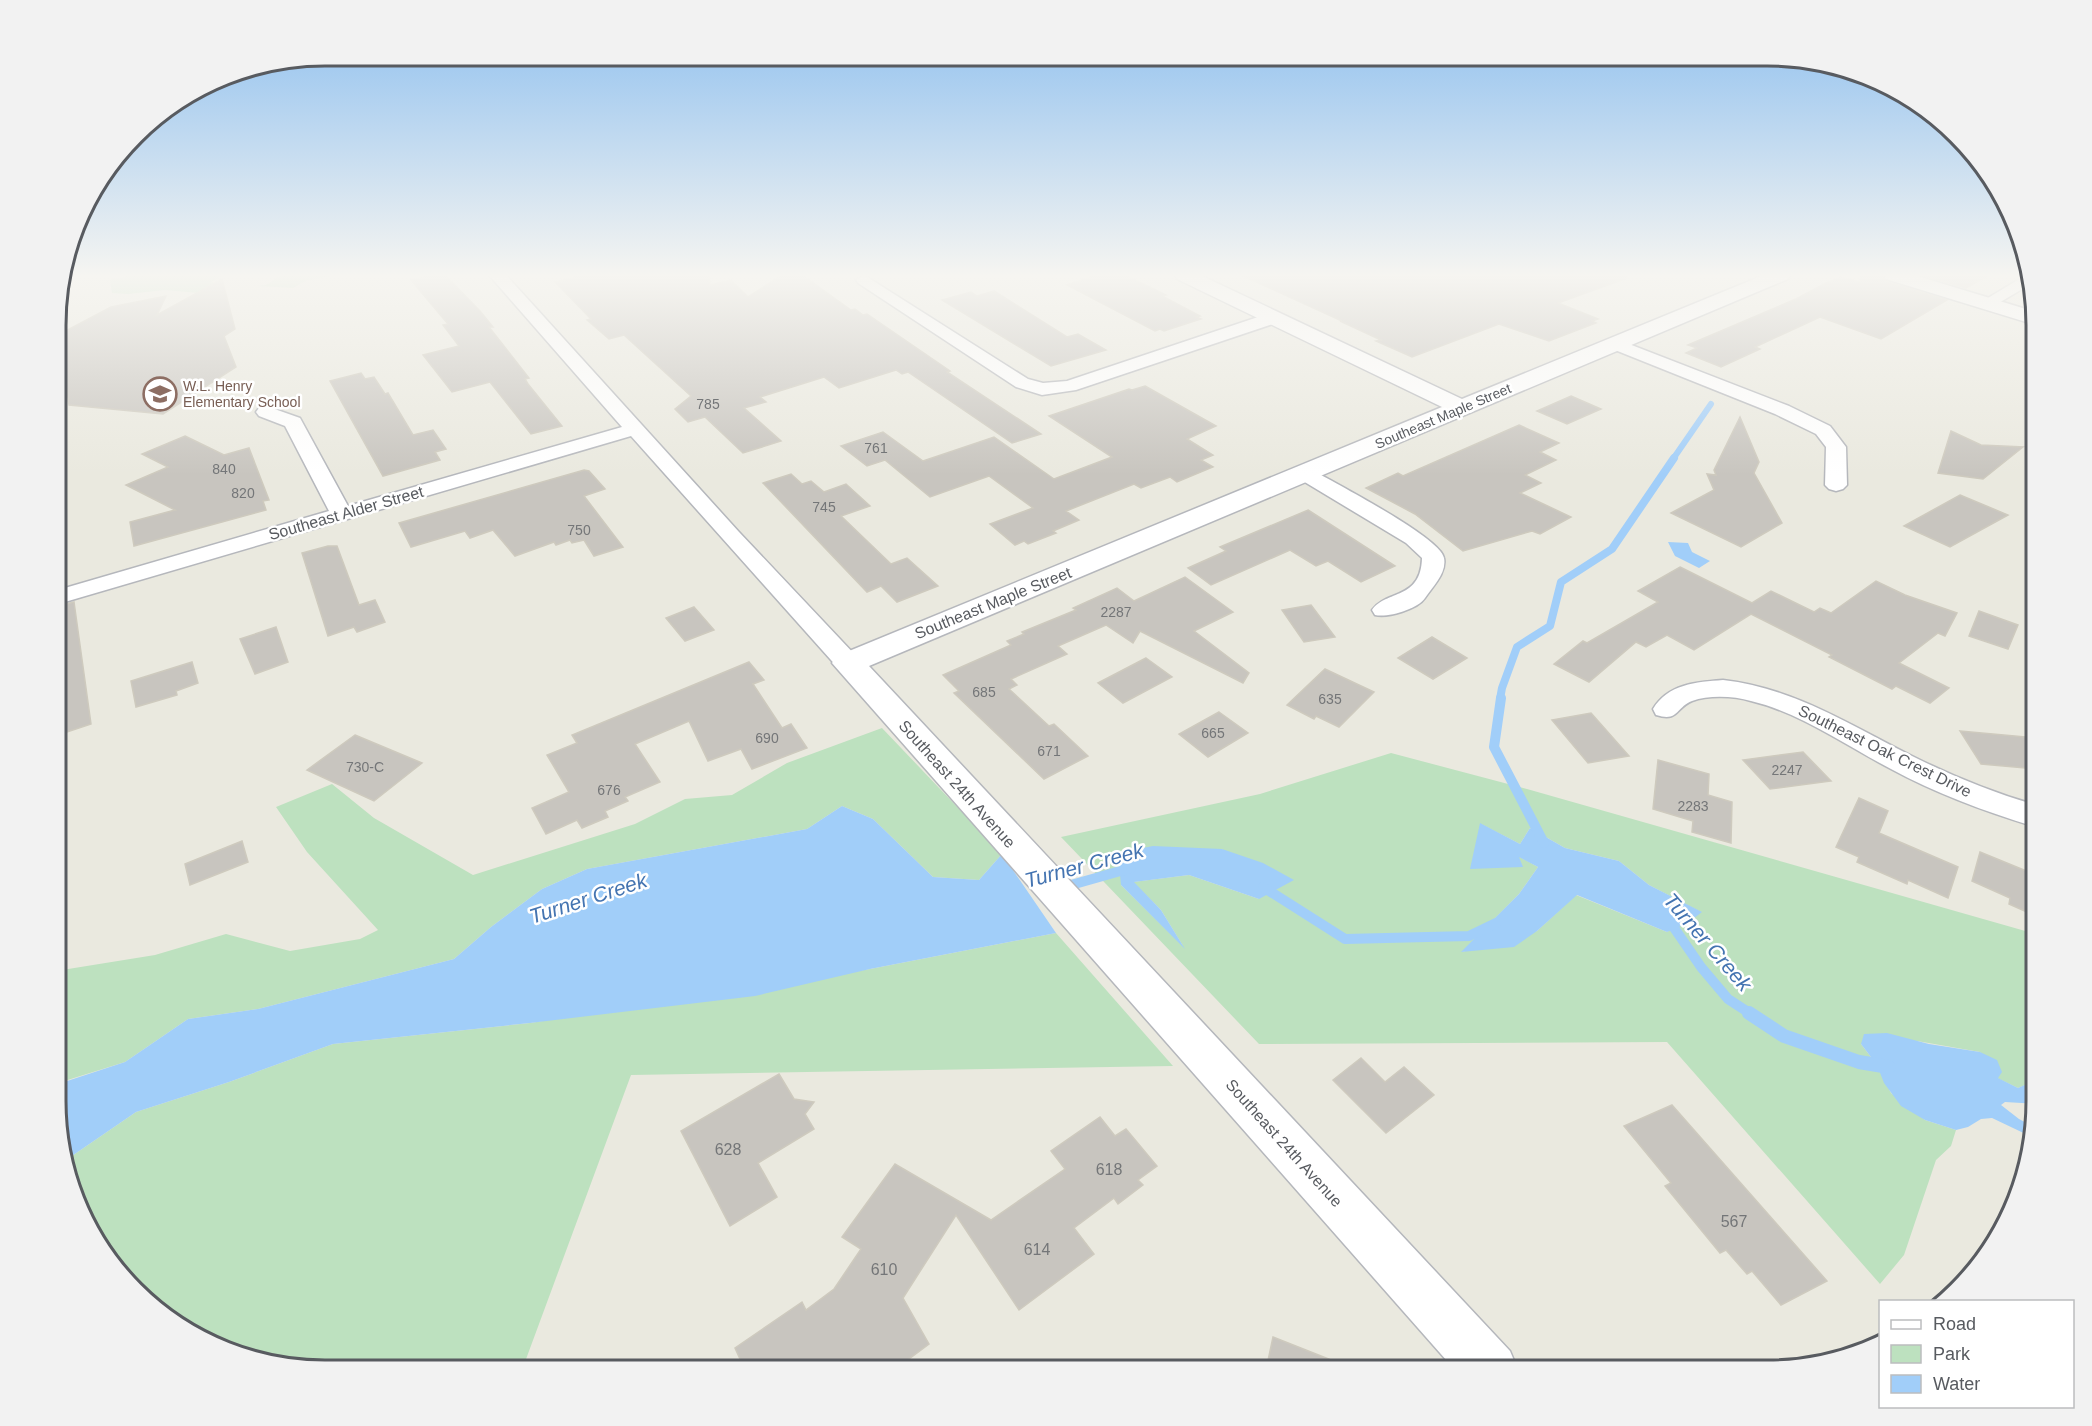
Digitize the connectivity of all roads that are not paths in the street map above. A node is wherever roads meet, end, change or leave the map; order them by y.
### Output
1 (557, 342) edge
2 (959, 342) edge
3 (1202, 342) edge
4 (1322, 342) edge
5 (1622, 342) edge
6 (1616, 344) junction
7 (1462, 408) junction
8 (266, 412) dead end
9 (635, 429) junction
10 (1305, 474) junction
11 (1836, 485) dead end
12 (342, 515) junction
13 (66, 595) edge
14 (1384, 610) dead end
15 (848, 663) junction
16 (1666, 709) dead end
17 (2026, 813) edge
18 (1482, 1360) edge

1 - 9 street, Southeast 24th Avenue
2 - 3 street
4 - 7 street
5 - 6 street, Southeast Maple Street
6 - 7 street, Southeast Maple Street
6 - 11 street
7 - 10 street, Southeast Maple Street
8 - 12 street
9 - 12 street, Southeast Alder Street
9 - 15 street, Southeast 24th Avenue
10 - 14 street
10 - 15 street, Southeast Maple Street
12 - 13 street, Southeast Alder Street
15 - 18 street, Southeast 24th Avenue
16 - 17 street, Southeast Oak Crest Drive

